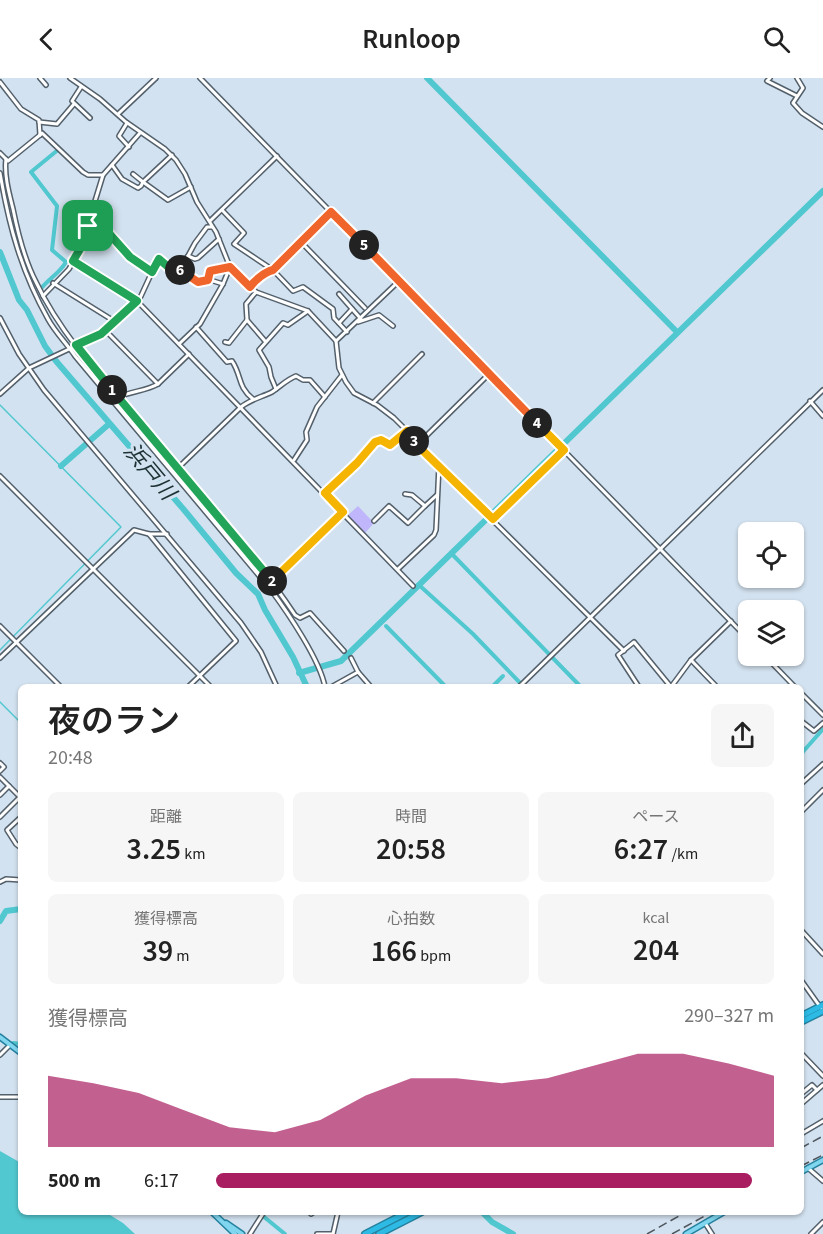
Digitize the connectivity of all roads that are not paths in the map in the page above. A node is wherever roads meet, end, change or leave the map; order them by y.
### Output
1 (40, 78) edge
2 (71, 78) edge
3 (156, 78) edge
4 (200, 78) edge
5 (770, 78) edge
6 (796, 78) edge
7 (0, 82) edge
8 (45, 85) dead end
9 (81, 87) junction
10 (797, 96) junction
11 (74, 104) junction
12 (117, 115) junction
13 (90, 118) dead end
14 (39, 122) junction
15 (127, 123) junction
16 (823, 127) edge
17 (140, 133) junction
18 (40, 135) junction
19 (129, 147) junction
20 (0, 153) edge
21 (172, 155) junction
22 (277, 156) junction
23 (6, 159) junction
24 (112, 165) junction
25 (0, 173) edge
26 (133, 174) dead end
27 (103, 175) junction
28 (143, 182) junction
29 (191, 187) junction
30 (222, 210) junction
31 (331, 212) junction
32 (210, 221) junction
33 (88, 226) junction
34 (213, 227) junction
35 (219, 239) junction
36 (301, 242) junction
37 (188, 256) junction
38 (73, 261) junction
39 (230, 267) junction
40 (273, 270) junction
41 (152, 272) junction
42 (174, 272) junction
43 (208, 280) junction
44 (399, 281) junction
45 (53, 284) junction
46 (223, 284) junction
47 (250, 287) junction
48 (256, 292) junction
49 (339, 294) dead end
50 (43, 296) junction
51 (137, 301) junction
52 (365, 308) dead end
53 (352, 309) junction
54 (308, 311) junction
55 (0, 318) edge
56 (361, 319) junction
57 (247, 320) junction
58 (114, 321) junction
59 (339, 323) junction
60 (356, 323) junction
61 (393, 326) dead end
62 (196, 327) junction
63 (105, 330) junction
64 (346, 332) junction
65 (265, 341) junction
66 (336, 341) junction
67 (225, 342) dead end
68 (179, 344) junction
69 (76, 345) junction
70 (70, 348) junction
71 (189, 354) junction
72 (422, 354) dead end
73 (29, 368) junction
74 (489, 374) junction
75 (342, 375) junction
76 (158, 384) junction
77 (276, 388) junction
78 (823, 390) edge
79 (0, 394) edge
80 (325, 397) junction
81 (118, 398) junction
82 (253, 399) junction
83 (810, 401) junction
84 (373, 403) junction
85 (241, 406) junction
86 (823, 416) edge
87 (407, 431) junction
88 (417, 445) junction
89 (563, 450) junction
90 (294, 461) junction
91 (439, 465) junction
92 (178, 468) junction
93 (0, 476) edge
94 (325, 493) junction
95 (405, 494) dead end
96 (437, 495) junction
97 (424, 506) junction
98 (343, 512) junction
99 (492, 519) junction
100 (374, 521) dead end
101 (149, 534) junction
102 (167, 534) junction
103 (660, 549) junction
104 (398, 569) junction
105 (92, 570) junction
106 (272, 581) junction
107 (413, 586) dead end
108 (589, 618) junction
109 (730, 621) junction
110 (0, 626) edge
111 (738, 629) edge
112 (16, 642) junction
113 (344, 651) dead end
114 (624, 651) junction
115 (0, 658) edge
116 (351, 658) dead end
117 (691, 660) junction
118 (775, 666) edge
119 (358, 672) junction
120 (200, 675) junction
121 (58, 684) edge
122 (191, 684) edge
123 (208, 684) edge
124 (276, 684) edge
125 (324, 684) edge
126 (336, 684) edge
127 (368, 684) edge
128 (522, 684) edge
129 (637, 684) edge
130 (669, 684) edge
131 (673, 684) edge
132 (714, 684) edge
133 (792, 684) edge
134 (804, 696) edge
135 (823, 715) edge
136 (804, 723) edge
137 (823, 723) edge
138 (0, 763) edge
139 (823, 764) edge
140 (0, 771) edge
141 (0, 777) edge
142 (804, 781) edge
143 (9, 786) junction
144 (823, 790) edge
145 (18, 794) edge
146 (0, 795) edge
147 (18, 800) edge
148 (804, 809) edge
149 (0, 817) edge
150 (18, 820) edge
151 (18, 846) edge
152 (18, 880) edge
153 (0, 882) edge
154 (804, 933) edge
155 (822, 952) edge
156 (804, 984) edge
157 (822, 1009) edge
158 (804, 1015) edge
159 (804, 1020) edge
160 (0, 1037) edge
161 (9, 1046) junction
162 (18, 1051) edge
163 (0, 1055) edge
164 (804, 1056) edge
165 (823, 1076) edge
166 (823, 1085) edge
167 (817, 1090) junction
168 (804, 1092) edge
169 (0, 1097) edge
170 (18, 1097) edge
171 (804, 1101) edge
172 (823, 1121) edge
173 (804, 1132) edge
174 (823, 1160) edge
175 (808, 1168) junction
176 (804, 1170) edge
177 (823, 1181) edge
178 (216, 1215) edge
179 (260, 1215) edge
180 (337, 1215) edge
181 (402, 1215) edge
182 (416, 1215) edge
183 (719, 1215) edge
184 (223, 1221) junction
185 (823, 1222) edge
186 (705, 1223) junction
187 (381, 1233) edge
188 (234, 1234) edge
189 (242, 1234) edge
190 (250, 1234) edge
191 (317, 1234) edge
192 (364, 1234) edge
193 (686, 1234) edge
194 (712, 1234) edge
195 (811, 1234) edge

1 - 8 street
2 - 9 street
3 - 12 street
4 - 22 street
5 - 10 street
6 - 10 street
7 - 14 street
9 - 11 street
9 - 12 street
10 - 16 street
11 - 13 street
11 - 14 street
12 - 15 street
14 - 18 street
15 - 17 street
15 - 19 street
17 - 19 street
17 - 21 street
18 - 23 street
18 - 27 street
19 - 24 street
20 - 23 street
21 - 28 street
21 - 29 street
22 - 30 street
22 - 31 street
23 - 50 street
24 - 27 street
24 - 28 street
25 - 70 street
26 - 28 street
27 - 33 street
28 - 29 street
29 - 32 street
30 - 32 street
30 - 40 street
31 - 36 street
31 - 44 street
32 - 34 street
33 - 38 street
33 - 41 street
34 - 35 street
34 - 37 street
35 - 37 street
35 - 39 street
36 - 40 street
36 - 52 street
37 - 42 street
38 - 45 street
38 - 51 street
39 - 43 street
39 - 46 street
39 - 47 street
40 - 47 street
40 - 59 street
41 - 42 street
41 - 51 street
42 - 43 street
43 - 46 street
44 - 56 street
44 - 74 street
45 - 50 street
45 - 58 street
46 - 62 street
47 - 48 street
48 - 54 street
48 - 57 street
49 - 53 street
50 - 69 street
51 - 58 street
51 - 68 street
53 - 56 street
53 - 59 street
54 - 65 street
54 - 66 street
55 - 73 street
56 - 60 street
57 - 65 street
57 - 67 street
58 - 63 street
59 - 64 street
60 - 61 street
60 - 64 street
62 - 68 street
62 - 82 street
63 - 69 street
63 - 76 street
64 - 66 street
65 - 77 street
66 - 75 street
68 - 71 street
69 - 70 street
69 - 81 street
70 - 73 street
70 - 125 street
71 - 76 street
71 - 85 street
72 - 84 street
73 - 79 street
73 - 102 street
74 - 88 street
74 - 89 street
75 - 80 street
75 - 84 street
76 - 81 street
77 - 80 street
77 - 82 street
78 - 83 street
80 - 90 street
81 - 92 street
82 - 85 street
83 - 86 street
83 - 103 street
84 - 87 street
85 - 90 street
85 - 92 street
87 - 88 street
87 - 94 street
88 - 91 street
89 - 99 street
89 - 103 street
90 - 94 street
91 - 96 street
91 - 99 street
92 - 106 street
93 - 105 street
94 - 98 street
95 - 97 street
96 - 97 street
96 - 104 street
97 - 100 street
98 - 104 street
98 - 106 street
99 - 108 street
101 - 102 street
101 - 105 street
101 - 120 street
102 - 124 street
103 - 108 street
103 - 109 street
104 - 107 street
105 - 112 street
105 - 120 street
106 - 113 street
108 - 114 street
108 - 128 street
109 - 111 street
109 - 117 street
110 - 112 street
112 - 115 street
112 - 121 street
114 - 129 street
114 - 130 street
116 - 119 street
117 - 131 street
117 - 132 street
118 - 133 street
119 - 126 street
119 - 127 street
120 - 122 street
120 - 123 street
134 - 135 street
136 - 137 street
138 - 140 street
139 - 142 street
141 - 143 street
143 - 145 street
143 - 146 street
144 - 148 street
147 - 149 street
150 - 151 street
152 - 153 street
154 - 155 street
156 - 157 street
157 - 158 highway
157 - 159 highway
160 - 161 main road
161 - 162 main road
161 - 163 street
164 - 165 street
166 - 167 street
167 - 168 street
167 - 171 street
169 - 170 street
172 - 173 street
174 - 175 main road
175 - 176 main road
175 - 177 street
178 - 184 main road
179 - 190 street
180 - 191 street
181 - 192 highway
182 - 187 highway
183 - 186 main road
184 - 188 main road
184 - 189 main road
185 - 195 street
186 - 193 main road
186 - 194 street

